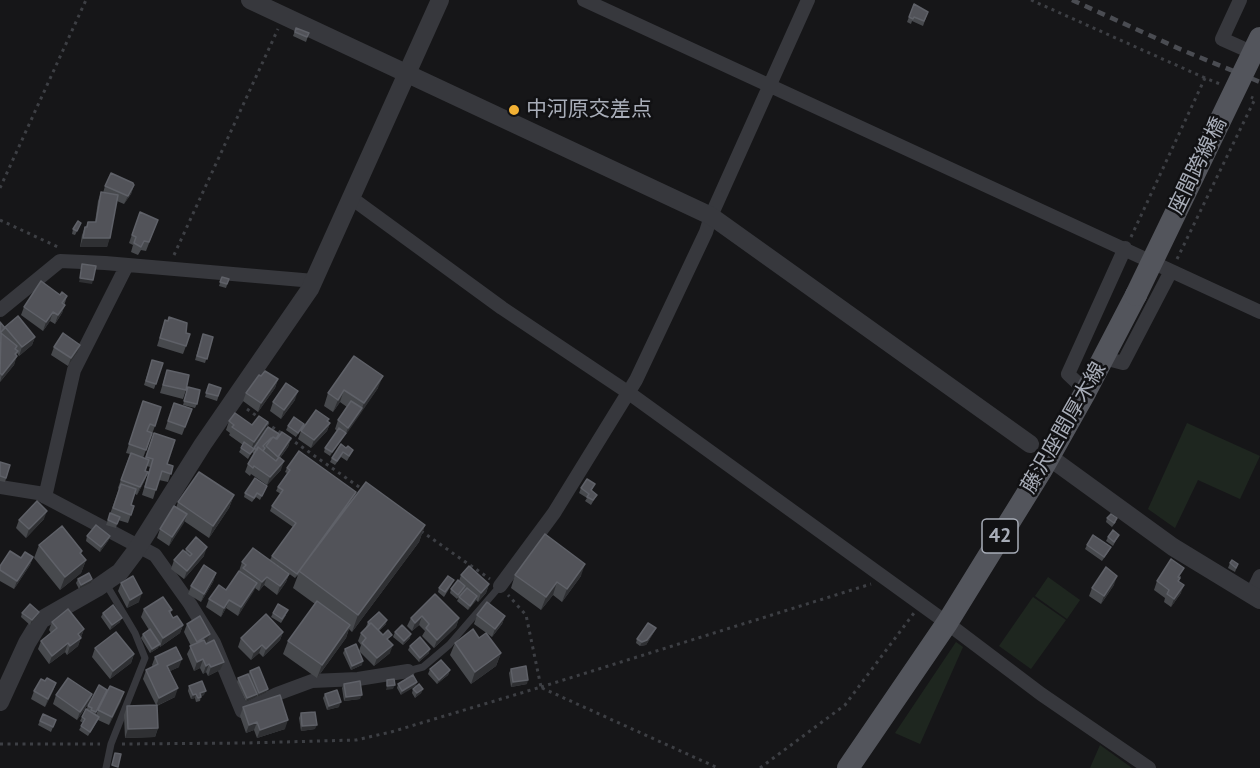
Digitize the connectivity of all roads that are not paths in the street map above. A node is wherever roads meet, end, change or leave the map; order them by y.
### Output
1 (249, 0) edge
2 (440, 0) edge
3 (584, 0) edge
4 (808, 0) edge
5 (1240, 0) edge
6 (1260, 38) edge
7 (1260, 56) edge
8 (408, 72) junction
9 (769, 87) junction
10 (350, 197) junction
11 (711, 216) junction
12 (1125, 248) junction
13 (127, 265) junction
14 (1171, 271) junction
15 (314, 281) junction
16 (1136, 295) joint
17 (0, 310) edge
18 (1260, 312) edge
19 (1104, 358) junction
20 (1086, 391) junction
21 (629, 393) junction
22 (1030, 444) joint
23 (1049, 457) junction
24 (0, 487) edge
25 (45, 496) junction
26 (139, 546) junction
27 (1260, 576) edge
28 (105, 582) junction
29 (500, 586) joint
30 (1256, 597) edge
31 (947, 623) junction
32 (408, 671) joint
33 (0, 702) edge
34 (106, 768) edge
35 (848, 768) edge
36 (1149, 768) edge

1 - 8 street
2 - 8 street
3 - 9 street
4 - 9 street
5 - 7 street
6 - 16 main road, 座間跨線橋 / 42, bridge
8 - 10 street
8 - 11 street
9 - 11 street
9 - 12 street
10 - 15 street
10 - 21 street
11 - 21 street
11 - 22 street
12 - 14 street
12 - 20 street
13 - 15 street
13 - 17 street
13 - 25 street
14 - 18 street
14 - 19 street
15 - 26 street
16 - 19 main road, 藤沢座間厚木線 / 42
19 - 20 main road, 藤沢座間厚木線 / 42
20 - 23 main road, 藤沢座間厚木線 / 42
21 - 29 street
21 - 31 street
22 - 23 street
23 - 30 street
23 - 31 main road, 藤沢座間厚木線 / 42
24 - 25 street
25 - 26 street
26 - 28 street
26 - 32 street
27 - 30 street
28 - 33 street
28 - 34 lane
29 - 32 lane
31 - 35 main road, 藤沢座間厚木線 / 42
31 - 36 street

